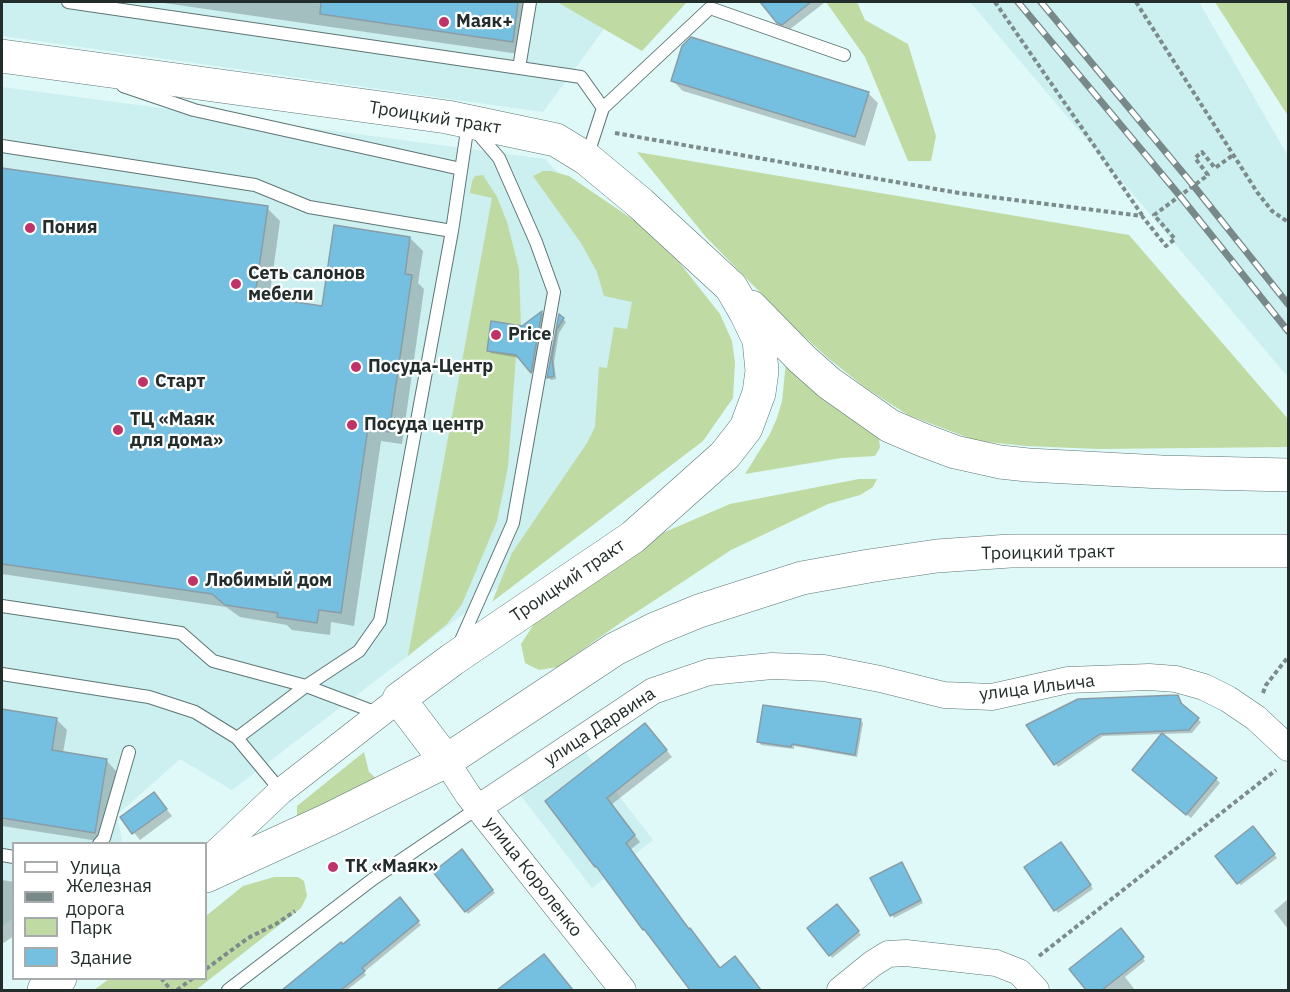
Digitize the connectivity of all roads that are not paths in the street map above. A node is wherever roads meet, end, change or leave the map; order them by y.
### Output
1 (68, 2) edge
2 (530, 2) edge
3 (844, 55) dead end
4 (2, 56) edge
5 (50, 63) junction
6 (519, 68) junction
7 (603, 108) junction
8 (468, 122) junction
9 (591, 144) junction
10 (2, 146) edge
11 (461, 168) junction
12 (452, 231) junction
13 (730, 286) junction
14 (1285, 475) edge
15 (1288, 551) edge
16 (2, 606) edge
17 (453, 659) junction
18 (2, 674) edge
19 (306, 686) junction
20 (944, 695) joint
21 (389, 707) junction
22 (237, 738) junction
23 (129, 752) dead end
24 (1284, 758) edge
25 (446, 761) junction
26 (281, 791) junction
27 (478, 808) junction
28 (100, 842) edge
29 (207, 861) edge
30 (207, 876) edge
31 (57, 980) edge
32 (1028, 981) edge
33 (44, 990) edge
34 (228, 990) edge
35 (623, 990) edge
36 (840, 990) edge

1 - 6 lane
2 - 6 lane
3 - 7 lane
4 - 5 main road, Троицкий тракт
5 - 8 main road, Троицкий тракт
5 - 11 lane
6 - 7 lane
7 - 9 lane
8 - 9 main road, Троицкий тракт
8 - 11 lane
8 - 17 lane
9 - 13 main road, Троицкий тракт
10 - 12 lane
11 - 12 lane
12 - 19 lane
13 - 14 main road
13 - 17 main road, Троицкий тракт
15 - 25 main road, Троицкий тракт
16 - 19 lane
17 - 21 main road, Троицкий тракт
18 - 22 lane
19 - 21 lane
19 - 22 lane
20 - 24 street, улица Ильича
20 - 27 street, улица Дарвина
21 - 25 main road
21 - 26 street
22 - 26 lane
23 - 28 lane
25 - 27 street, улица Короленко
25 - 30 main road
26 - 29 street
27 - 34 lane
27 - 35 street, улица Короленко
31 - 33 main road
32 - 36 street

